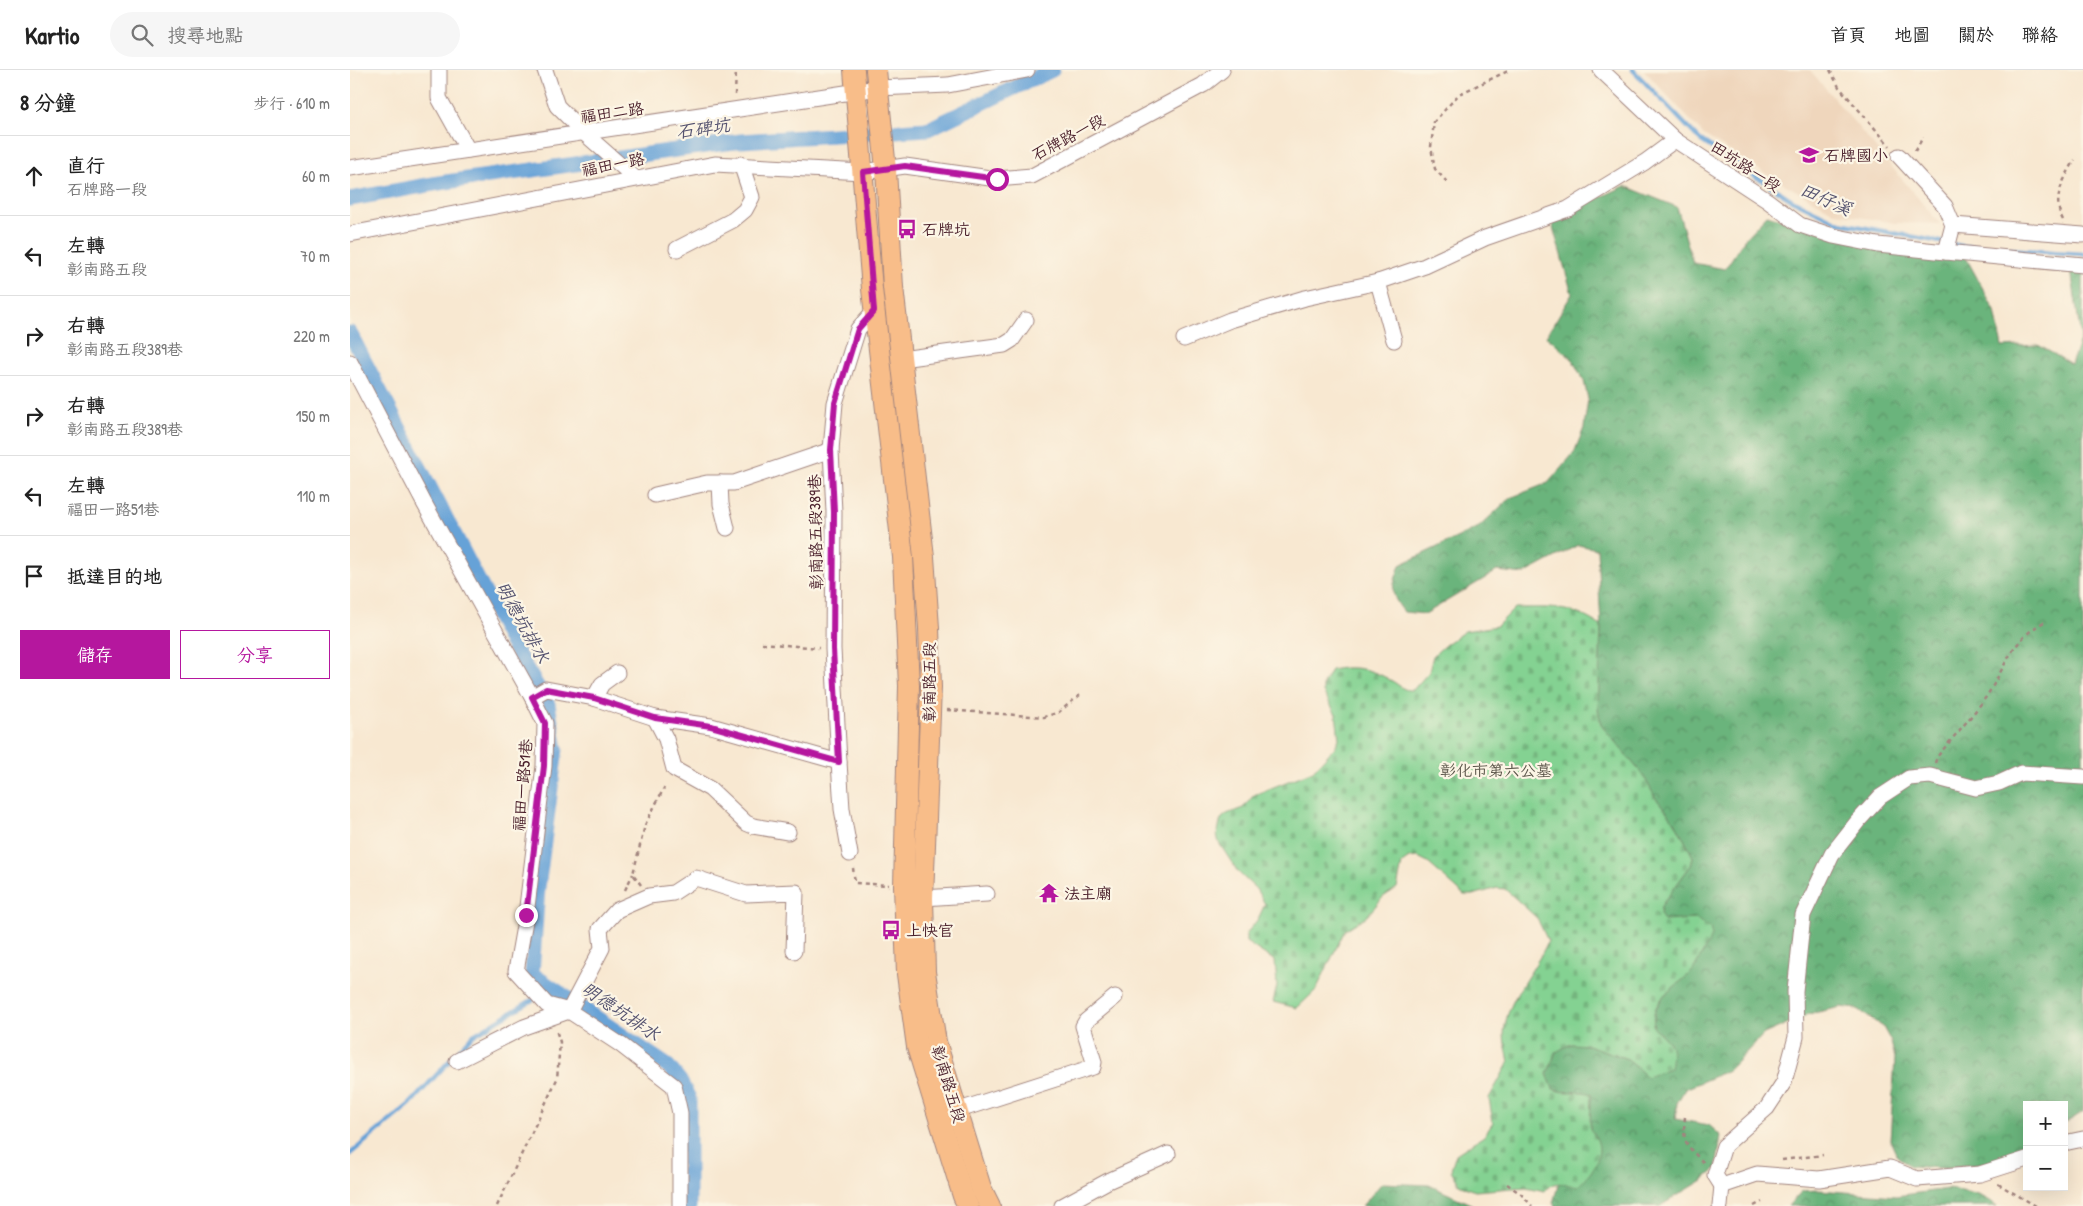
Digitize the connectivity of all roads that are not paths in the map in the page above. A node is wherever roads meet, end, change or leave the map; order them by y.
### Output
1 (439, 70) edge
2 (545, 70) edge
3 (854, 70) edge
4 (1027, 70) edge
5 (1222, 70) edge
6 (1601, 70) edge
7 (877, 79) edge
8 (856, 92) junction
9 (584, 133) junction
10 (1675, 140) junction
11 (468, 150) junction
12 (1900, 156) road end
13 (885, 160) junction
14 (862, 162) junction
15 (741, 164) junction
16 (350, 168) edge
17 (636, 178) junction
18 (1953, 225) junction
19 (350, 234) edge
20 (2077, 235) edge
21 (677, 249) dead end
22 (1946, 252) junction
23 (2083, 265) edge
24 (1378, 282) junction
25 (874, 311) junction
26 (1026, 320) dead end
27 (1184, 339) dead end
28 (1394, 340) dead end
29 (901, 359) junction
30 (350, 362) edge
31 (831, 450) junction
32 (720, 483) junction
33 (655, 495) dead end
34 (727, 528) dead end
35 (617, 673) dead end
36 (538, 694) junction
37 (594, 698) junction
38 (655, 718) junction
39 (839, 762) junction
40 (2083, 776) edge
41 (788, 832) dead end
42 (850, 854) road end
43 (904, 886) junction
44 (987, 894) dead end
45 (924, 898) junction
46 (794, 951) dead end
47 (1115, 997) dead end
48 (573, 1003) junction
49 (457, 1061) dead end
50 (956, 1111) junction
51 (2083, 1139) edge
52 (2068, 1142) edge
53 (1168, 1154) dead end
54 (2023, 1160) edge
55 (1718, 1180) junction
56 (680, 1206) edge
57 (968, 1206) edge
58 (990, 1206) edge
59 (1062, 1206) edge
60 (1720, 1206) edge

1 - 11 street
2 - 9 street
3 - 8 main road, 彰南路五段
4 - 7 street, 福田二路
5 - 13 street, 石牌路一段
6 - 10 street, 田坑路一段
7 - 8 street, 福田二路
7 - 13 main road, 彰南路五段
8 - 9 street, 福田二路
8 - 14 main road, 彰南路五段
9 - 11 street, 福田二路
9 - 17 street
10 - 22 street, 田坑路一段
10 - 24 street
11 - 16 street, 福田二路
12 - 18 street
13 - 14 street, 福田一路
13 - 29 main road, 彰南路五段
14 - 15 street, 福田一路
14 - 25 main road, 彰南路五段
15 - 17 street, 福田一路
15 - 21 street
17 - 19 street, 福田一路
18 - 20 street
18 - 22 street
22 - 23 street, 田坑路一段
24 - 27 street
24 - 28 street
25 - 31 street, 彰南路五段389巷
25 - 43 main road, 彰南路五段
26 - 29 street
29 - 45 main road, 彰南路五段
30 - 36 street, 福田一路51巷
31 - 32 street
31 - 39 street, 彰南路五段389巷
32 - 33 street
32 - 34 street
35 - 37 street
36 - 37 street
36 - 48 street, 福田一路51巷
37 - 38 street
38 - 39 street
38 - 41 street
39 - 42 street, 彰南路五段389巷
40 - 55 street
43 - 45 street
43 - 57 main road, 彰南路五段
44 - 45 street
45 - 50 main road, 彰南路五段
46 - 48 street
47 - 50 street
48 - 49 street
48 - 56 street, 福田一路51巷
50 - 58 main road, 彰南路五段
51 - 52 street
53 - 59 street
54 - 55 street
55 - 60 street

